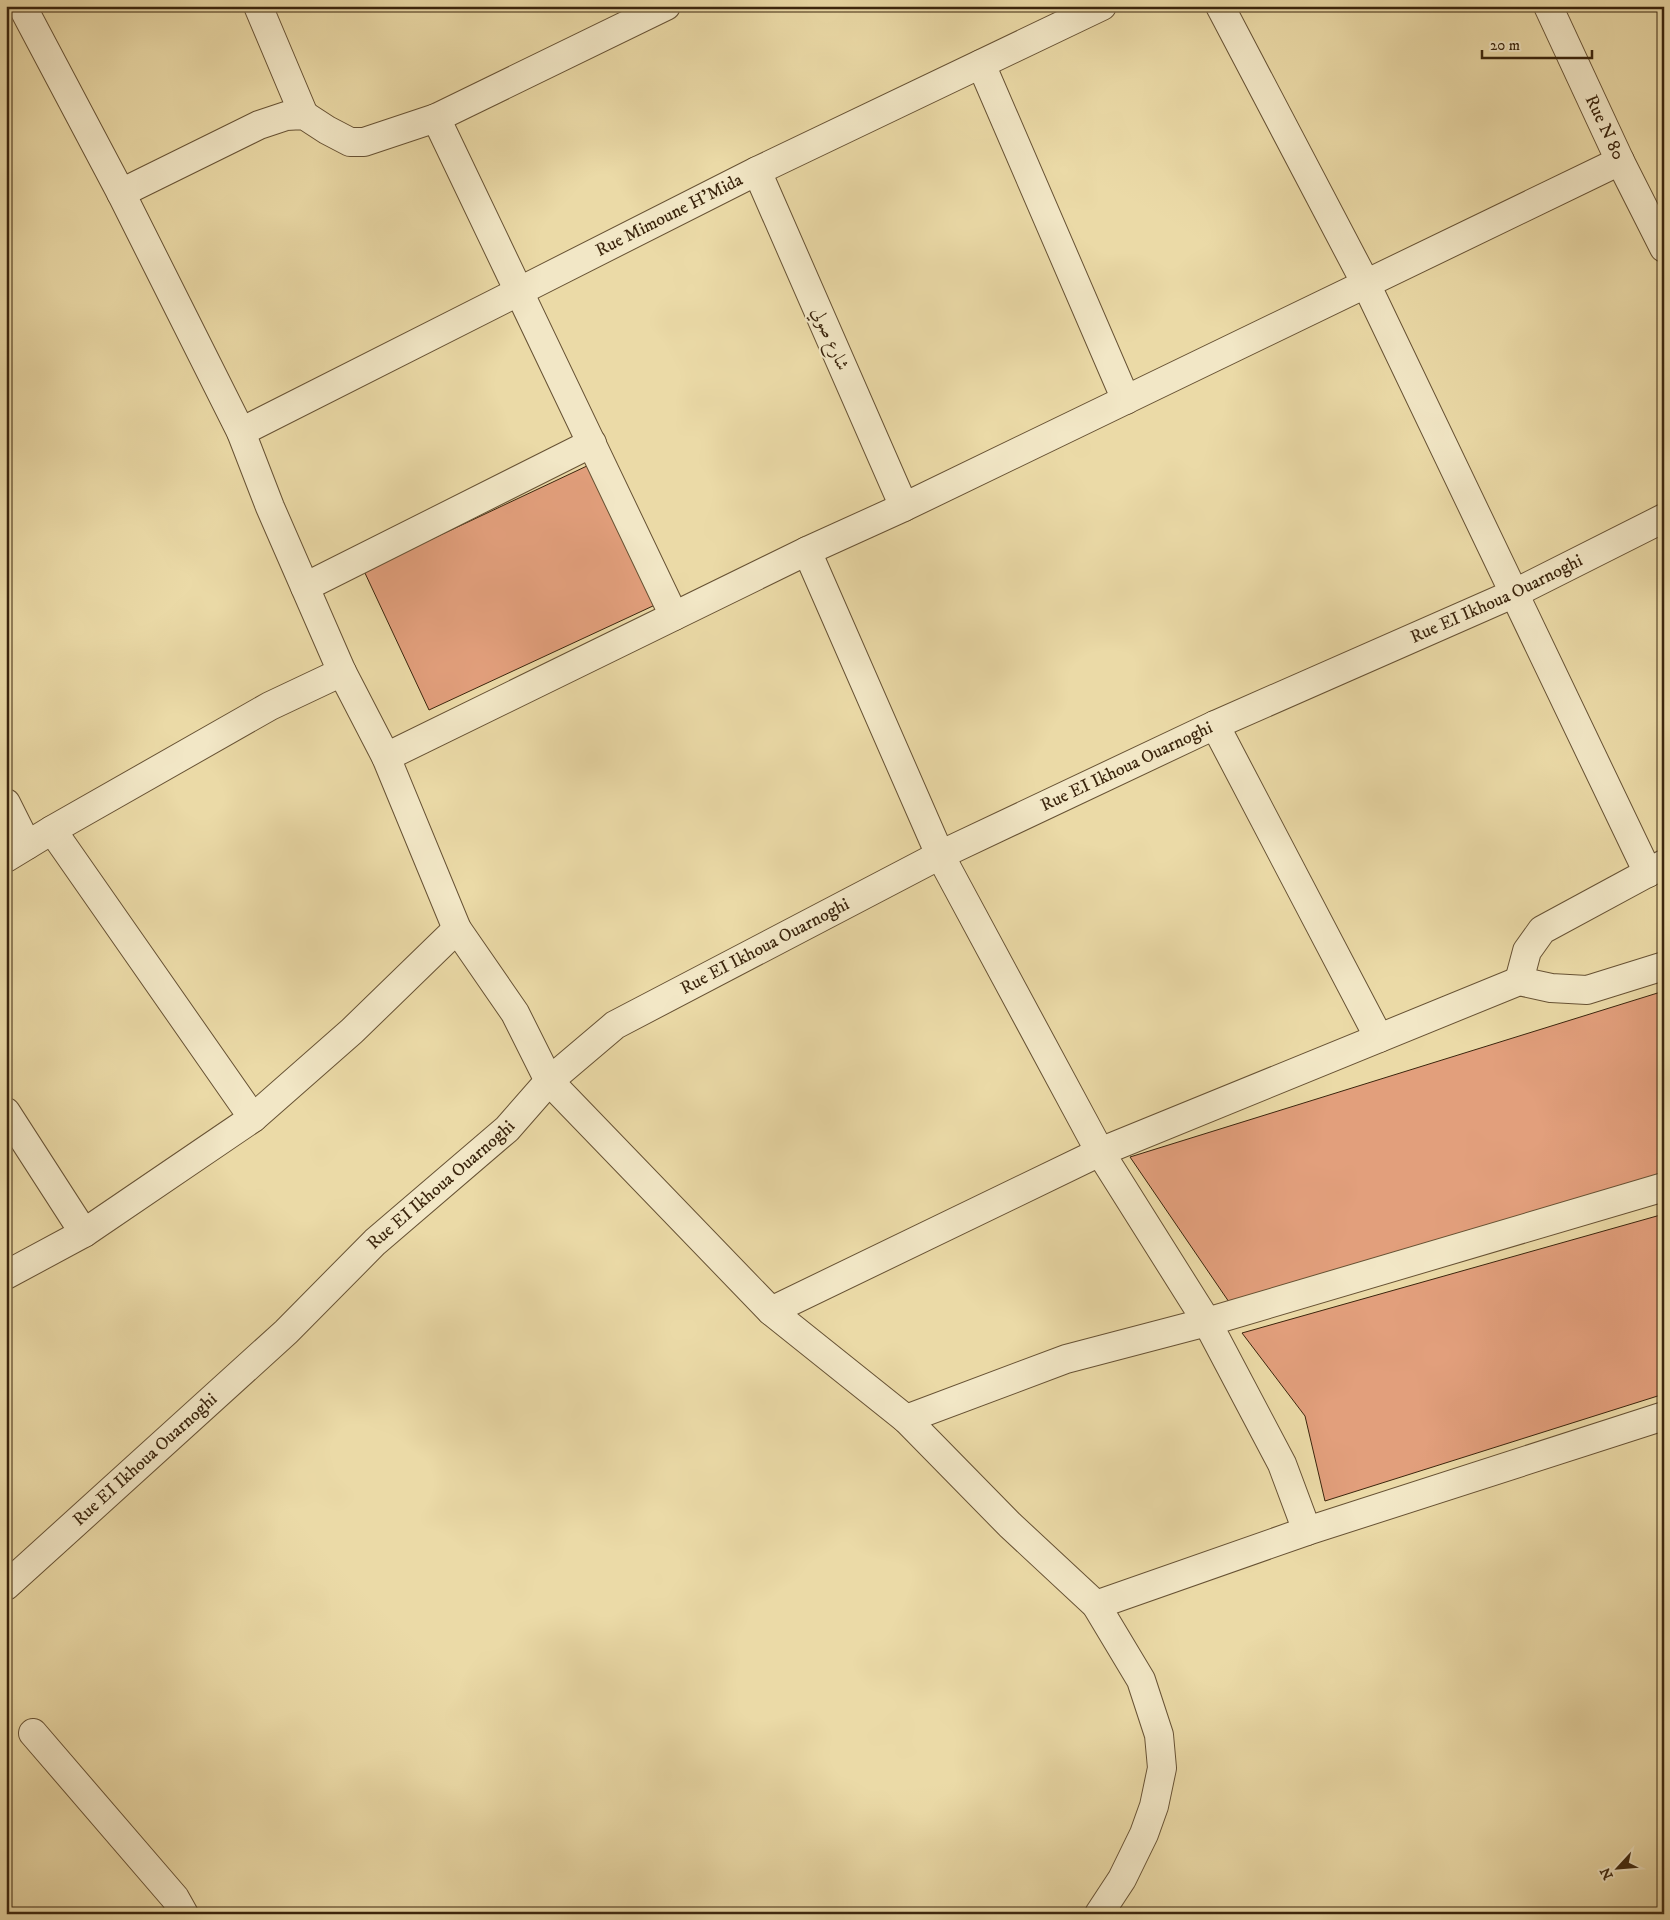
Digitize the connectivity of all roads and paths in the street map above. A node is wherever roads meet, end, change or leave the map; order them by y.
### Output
1 (258, 6) edge
2 (666, 6) edge
3 (1102, 6) edge
4 (1220, 6) edge
5 (1548, 6) edge
6 (17, 10) edge
7 (981, 64) junction
8 (304, 115) junction
9 (436, 118) junction
10 (1620, 161) junction
11 (757, 171) junction
12 (121, 193) junction
13 (1664, 248) edge
14 (1366, 284) junction
15 (519, 292) junction
16 (1126, 400) junction
17 (241, 432) junction
18 (592, 443) junction
19 (904, 507) junction
20 (1664, 518) edge
21 (807, 551) junction
22 (305, 587) junction
23 (1515, 593) junction
24 (674, 616) junction
25 (342, 672) junction
26 (1215, 725) junction
27 (386, 757) junction
28 (6, 802) edge
29 (52, 830) junction
30 (16, 851) edge
31 (940, 855) junction
32 (1656, 869) edge
33 (458, 929) junction
34 (1664, 966) edge
35 (1519, 981) junction
36 (1378, 1038) junction
37 (550, 1082) junction
38 (6, 1112) edge
39 (253, 1118) junction
40 (1100, 1152) junction
41 (1664, 1187) edge
42 (84, 1233) junction
43 (6, 1275) edge
44 (771, 1311) junction
45 (1208, 1322) junction
46 (1664, 1416) edge
47 (906, 1419) junction
48 (1307, 1530) junction
49 (6, 1586) edge
50 (1096, 1605) junction
51 (33, 1733) dead end
52 (184, 1914) edge
53 (1099, 1914) edge

1 - 8 street
2 - 9 street
3 - 7 street, Rue Mimoune H'Mida
4 - 14 street
5 - 10 street, Rue N 80
6 - 12 street
7 - 11 street, Rue Mimoune H'Mida
7 - 16 street
8 - 9 street
8 - 12 street
9 - 15 street
10 - 13 street, Rue N 80
10 - 14 street
11 - 15 street, Rue Mimoune H'Mida
11 - 19 street, شارع صولي
12 - 17 street
14 - 16 street
14 - 23 street
15 - 17 street, Rue Mimoune H'Mida
15 - 18 street
16 - 19 street
17 - 22 street
18 - 22 street
18 - 24 street
19 - 21 street
20 - 23 street, Rue EI Ikhoua Ouarnoghi
21 - 24 street
21 - 31 street
22 - 25 street
23 - 26 street, Rue EI Ikhoua Ouarnoghi
23 - 32 street
24 - 27 street
25 - 27 street
25 - 29 street
26 - 31 street, Rue EI Ikhoua Ouarnoghi
26 - 36 street
27 - 33 street
28 - 30 street
29 - 30 street
29 - 39 street
31 - 37 street, Rue EI Ikhoua Ouarnoghi
31 - 40 street
32 - 35 street
33 - 37 street
33 - 39 street
34 - 35 street
35 - 36 street
36 - 40 street
37 - 44 street
37 - 49 street, Rue EI Ikhoua Ouarnoghi
38 - 42 street
39 - 42 street
40 - 44 street
40 - 45 street
41 - 45 street
42 - 43 street
44 - 47 street
45 - 47 street
45 - 48 street
46 - 48 street
47 - 50 street
48 - 50 street
50 - 53 street
51 - 52 street

